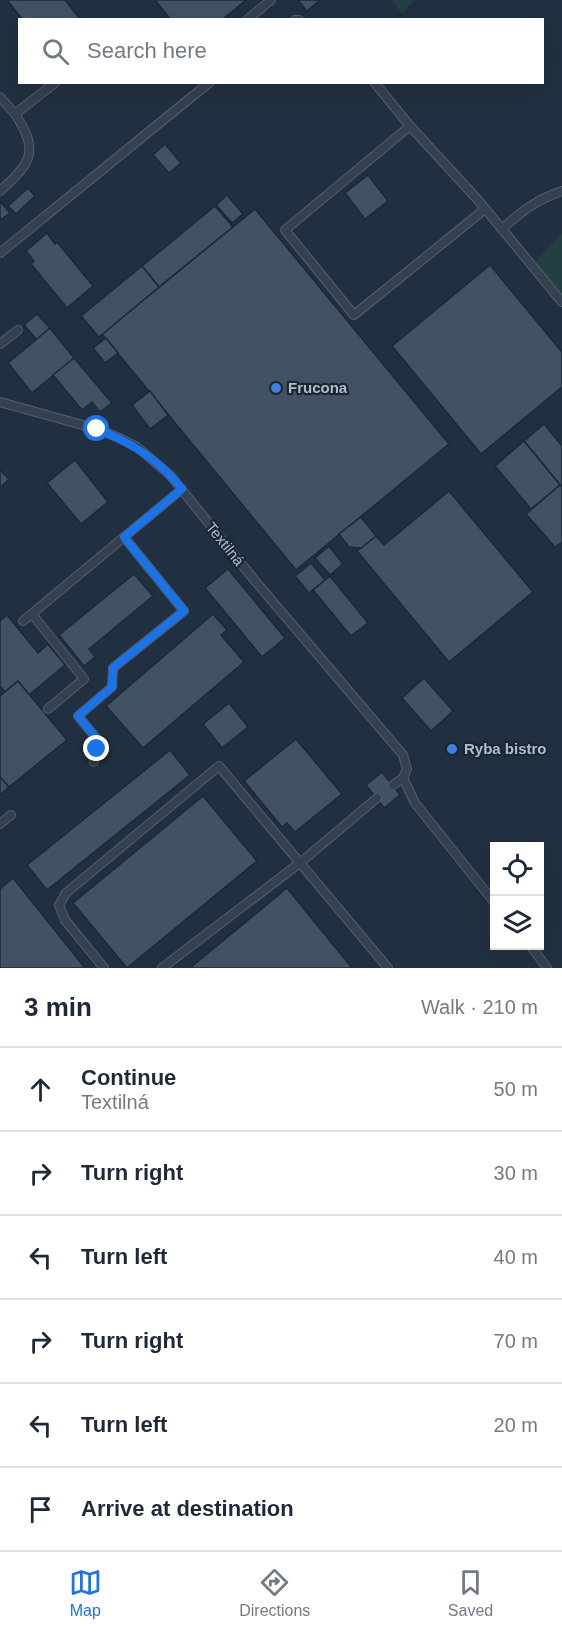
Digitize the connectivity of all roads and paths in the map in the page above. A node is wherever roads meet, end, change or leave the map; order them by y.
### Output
1 (271, 0) edge
2 (249, 18) edge
3 (53, 84) edge
4 (208, 84) edge
5 (376, 84) edge
6 (0, 97) edge
7 (15, 114) junction
8 (410, 126) junction
9 (0, 191) edge
10 (562, 191) edge
11 (485, 209) junction
12 (502, 229) junction
13 (0, 253) edge
14 (562, 302) edge
15 (18, 330) dead end
16 (0, 345) edge
17 (0, 402) edge
18 (182, 489) junction
19 (124, 537) junction
20 (32, 614) junction
21 (23, 621) dead end
22 (48, 709) dead end
23 (94, 762) dead end
24 (403, 778) junction
25 (393, 785) dead end
26 (377, 798) dead end
27 (11, 814) dead end
28 (0, 824) edge
29 (301, 862) junction
30 (490, 896) edge
31 (534, 950) edge
32 (104, 968) edge
33 (162, 968) edge
34 (388, 968) edge
35 (548, 968) edge

1 - 2 lane
3 - 7 lane
4 - 13 lane
5 - 8 lane
6 - 7 lane
7 - 9 lane
8 - 11 lane
8 - 11 lane
10 - 12 lane
11 - 12 lane
12 - 14 lane
15 - 16 lane
17 - 18 lane, Textilná
18 - 19 lane
18 - 24 lane, Textilná
19 - 20 lane
19 - 23 lane
20 - 21 lane
20 - 22 lane
24 - 25 lane
24 - 30 lane
26 - 29 lane
27 - 28 lane
29 - 32 lane
29 - 33 lane
29 - 34 lane
31 - 35 lane

